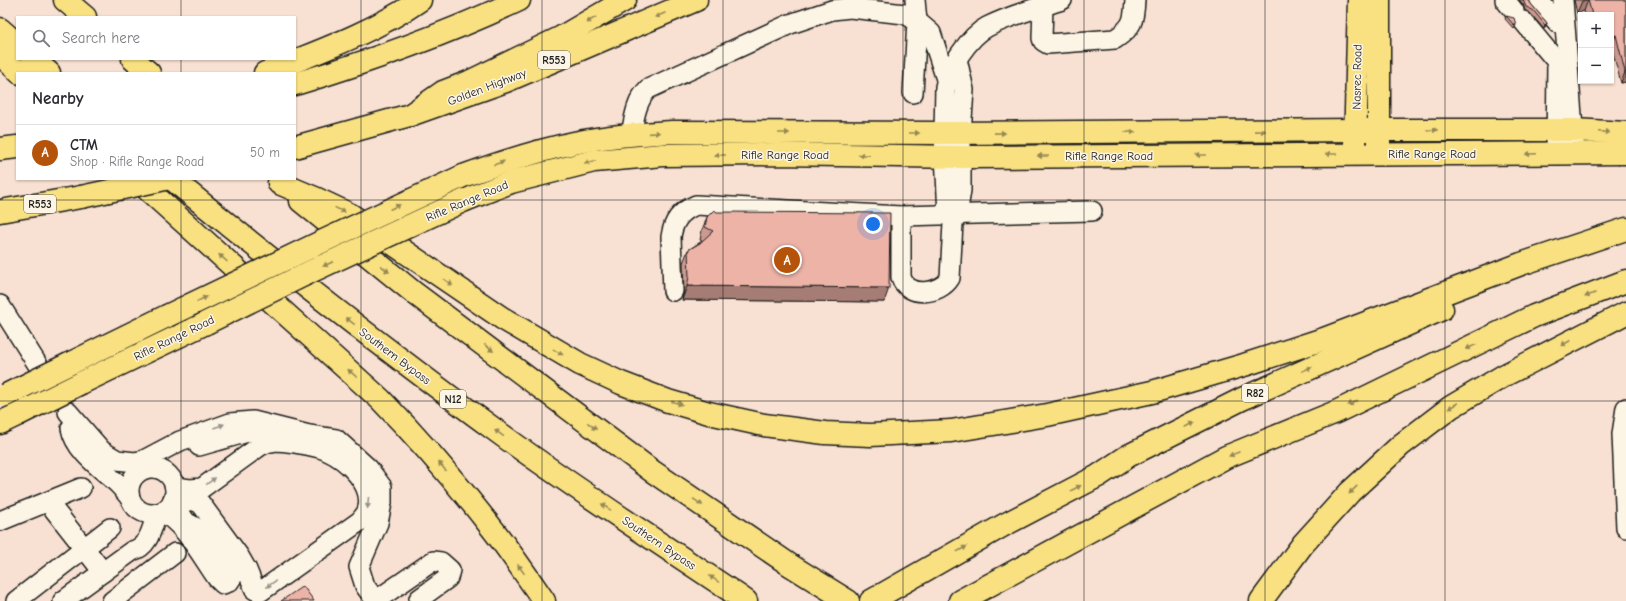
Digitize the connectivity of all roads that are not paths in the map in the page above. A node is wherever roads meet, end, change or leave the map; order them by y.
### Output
1 (65, 0) edge
2 (420, 0) edge
3 (519, 0) edge
4 (625, 0) edge
5 (696, 0) edge
6 (915, 0) edge
7 (1062, 0) edge
8 (1135, 0) edge
9 (1358, 0) edge
10 (1379, 0) edge
11 (1538, 0) edge
12 (1557, 0) edge
13 (1563, 0) edge
14 (856, 4) edge
15 (1043, 6) junction
16 (1514, 11) edge
17 (84, 16) edge
18 (917, 22) junction
19 (1558, 23) junction
20 (0, 29) edge
21 (16, 43) edge
22 (935, 44) junction
23 (0, 54) edge
24 (957, 59) junction
25 (35, 60) edge
26 (134, 60) edge
27 (1562, 68) junction
28 (19, 72) edge
29 (48, 72) edge
30 (148, 72) edge
31 (268, 72) edge
32 (946, 79) junction
33 (1379, 79) junction
34 (296, 84) edge
35 (1357, 89) junction
36 (913, 93) dead end
37 (410, 115) junction
38 (1318, 130) junction
39 (1356, 130) junction
40 (1410, 130) junction
41 (1565, 130) junction
42 (1379, 131) junction
43 (952, 133) junction
44 (1626, 133) edge
45 (630, 135) junction
46 (16, 147) edge
47 (296, 147) edge
48 (0, 149) edge
49 (1626, 153) edge
50 (1354, 154) junction
51 (1379, 154) junction
52 (1566, 154) junction
53 (953, 157) junction
54 (137, 180) edge
55 (160, 180) edge
56 (173, 180) edge
57 (276, 181) edge
58 (0, 211) edge
59 (1092, 211) dead end
60 (901, 216) junction
61 (952, 218) junction
62 (1626, 229) edge
63 (1594, 240) junction
64 (1626, 281) edge
65 (673, 291) dead end
66 (0, 305) edge
67 (1626, 313) edge
68 (3, 397) edge
69 (1626, 408) edge
70 (68, 412) junction
71 (9, 419) edge
72 (150, 468) junction
73 (81, 488) dead end
74 (48, 502) junction
75 (158, 503) junction
76 (0, 521) edge
77 (110, 528) dead end
78 (1626, 528) edge
79 (83, 549) junction
80 (175, 553) dead end
81 (105, 570) junction
82 (118, 596) edge
83 (419, 599) dead end
84 (16, 601) edge
85 (63, 601) edge
86 (376, 601) edge
87 (544, 601) edge
88 (746, 601) edge
89 (848, 601) edge
90 (872, 601) edge
91 (960, 601) edge
92 (1261, 601) edge

1 - 17 main road
2 - 31 main road
3 - 34 main road
4 -> 37 main road
5 -> 37 main road, Golden Highway / R553
6 - 18 lane
7 - 15 lane
8 - 15 lane
9 - 35 main road, Nasrec Road
10 - 33 main road, Nasrec Road
11 - 19 lane
12 - 19 lane
13 - 27 lane
14 - 18 lane
14 - 45 lane
15 - 24 lane
16 - 27 lane
18 - 22 lane
18 - 36 lane
19 - 27 lane
20 - 21 main road
22 - 24 lane
22 - 32 lane
23 - 28 main road
24 - 32 lane
24 - 43 lane
25 - 29 main road
26 - 30 main road
27 - 41 lane
32 - 43 lane
33 - 40 main road
33 - 42 main road, Nasrec Road
35 - 38 main road
35 - 39 main road, Nasrec Road
37 - 47 main road, Golden Highway / R553
38 - 39 main road, Rifle Range Road
43 -> 38 main road, Rifle Range Road
39 - 42 main road, Rifle Range Road
39 - 50 main road, Nasrec Road
40 -> 41 main road, Rifle Range Road
40 - 42 main road, Rifle Range Road
41 -> 44 main road, Rifle Range Road
41 - 52 lane
42 - 51 main road, Nasrec Road
45 -> 43 main road, Rifle Range Road
43 - 53 lane
68 -> 45 main road, Rifle Range Road, bridge
46 - 48 main road
49 - 52 main road, Rifle Range Road
50 - 51 main road, Rifle Range Road
50 -> 53 main road, Rifle Range Road
52 -> 51 main road, Rifle Range Road
53 - 61 lane
53 -> 71 main road, Rifle Range Road, bridge
87 -> 54 main road
55 - 58 main road, R553, bridge
88 -> 56 main road, Southern Bypass / N12
57 -> 63 main road
57 -> 89 main road
59 - 61 lane
60 - 61 lane
60 - 61 lane
60 - 65 lane
62 - 63 main road
90 -> 63 main road, R82
64 -> 91 main road
66 - 70 lane
67 -> 92 main road
69 - 78 lane
70 - 72 lane
70 - 75 lane
72 - 75 lane
72 - 75 lane
72 - 86 lane
73 - 74 lane
74 - 76 lane
74 - 79 lane
75 -> 75 lane
75 - 81 lane
77 - 79 lane
79 - 81 lane
79 - 84 lane
80 - 82 lane
81 - 82 lane
81 - 85 lane
83 - 86 lane

